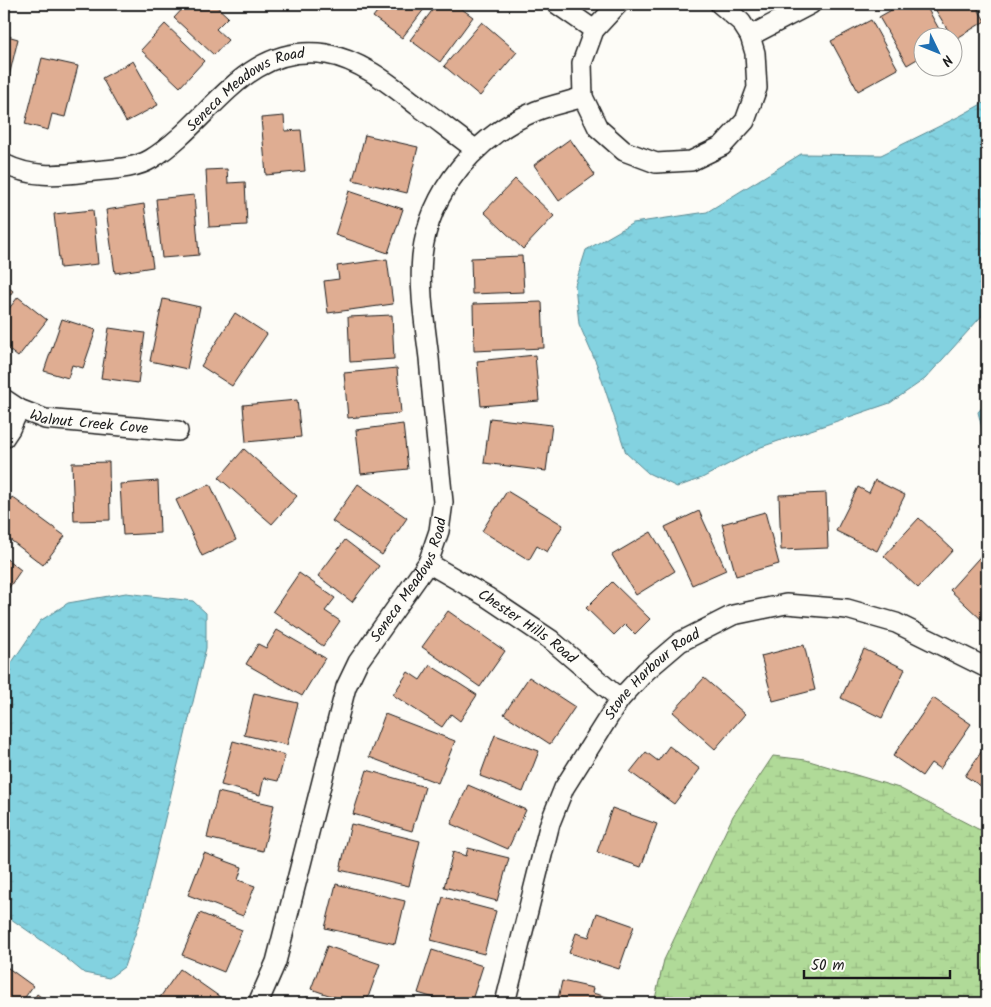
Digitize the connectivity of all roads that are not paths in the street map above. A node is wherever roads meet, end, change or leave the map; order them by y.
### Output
1 (557, 4) edge
2 (597, 4) edge
3 (617, 4) edge
4 (720, 4) edge
5 (811, 4) edge
6 (594, 30) junction
7 (750, 36) junction
8 (584, 97) junction
9 (475, 149) junction
10 (4, 164) edge
11 (12, 404) edge
12 (178, 431) dead end
13 (4, 438) edge
14 (428, 563) junction
15 (987, 668) edge
16 (620, 698) junction
17 (258, 1003) edge
18 (506, 1003) edge

1 - 6 street
2 - 3 street
3 - 6 street
4 - 7 street
5 - 7 street
6 - 8 street
7 - 8 street
8 - 9 street, Seneca Meadows Road
9 - 10 street, Seneca Meadows Road
9 - 14 street, Seneca Meadows Road
11 - 12 street, Walnut Creek Cove
11 - 13 street
14 - 16 street, Chester Hills Road
14 - 17 street, Seneca Meadows Road
15 - 16 street, Stone Harbour Road
16 - 18 street, Stone Harbour Road

